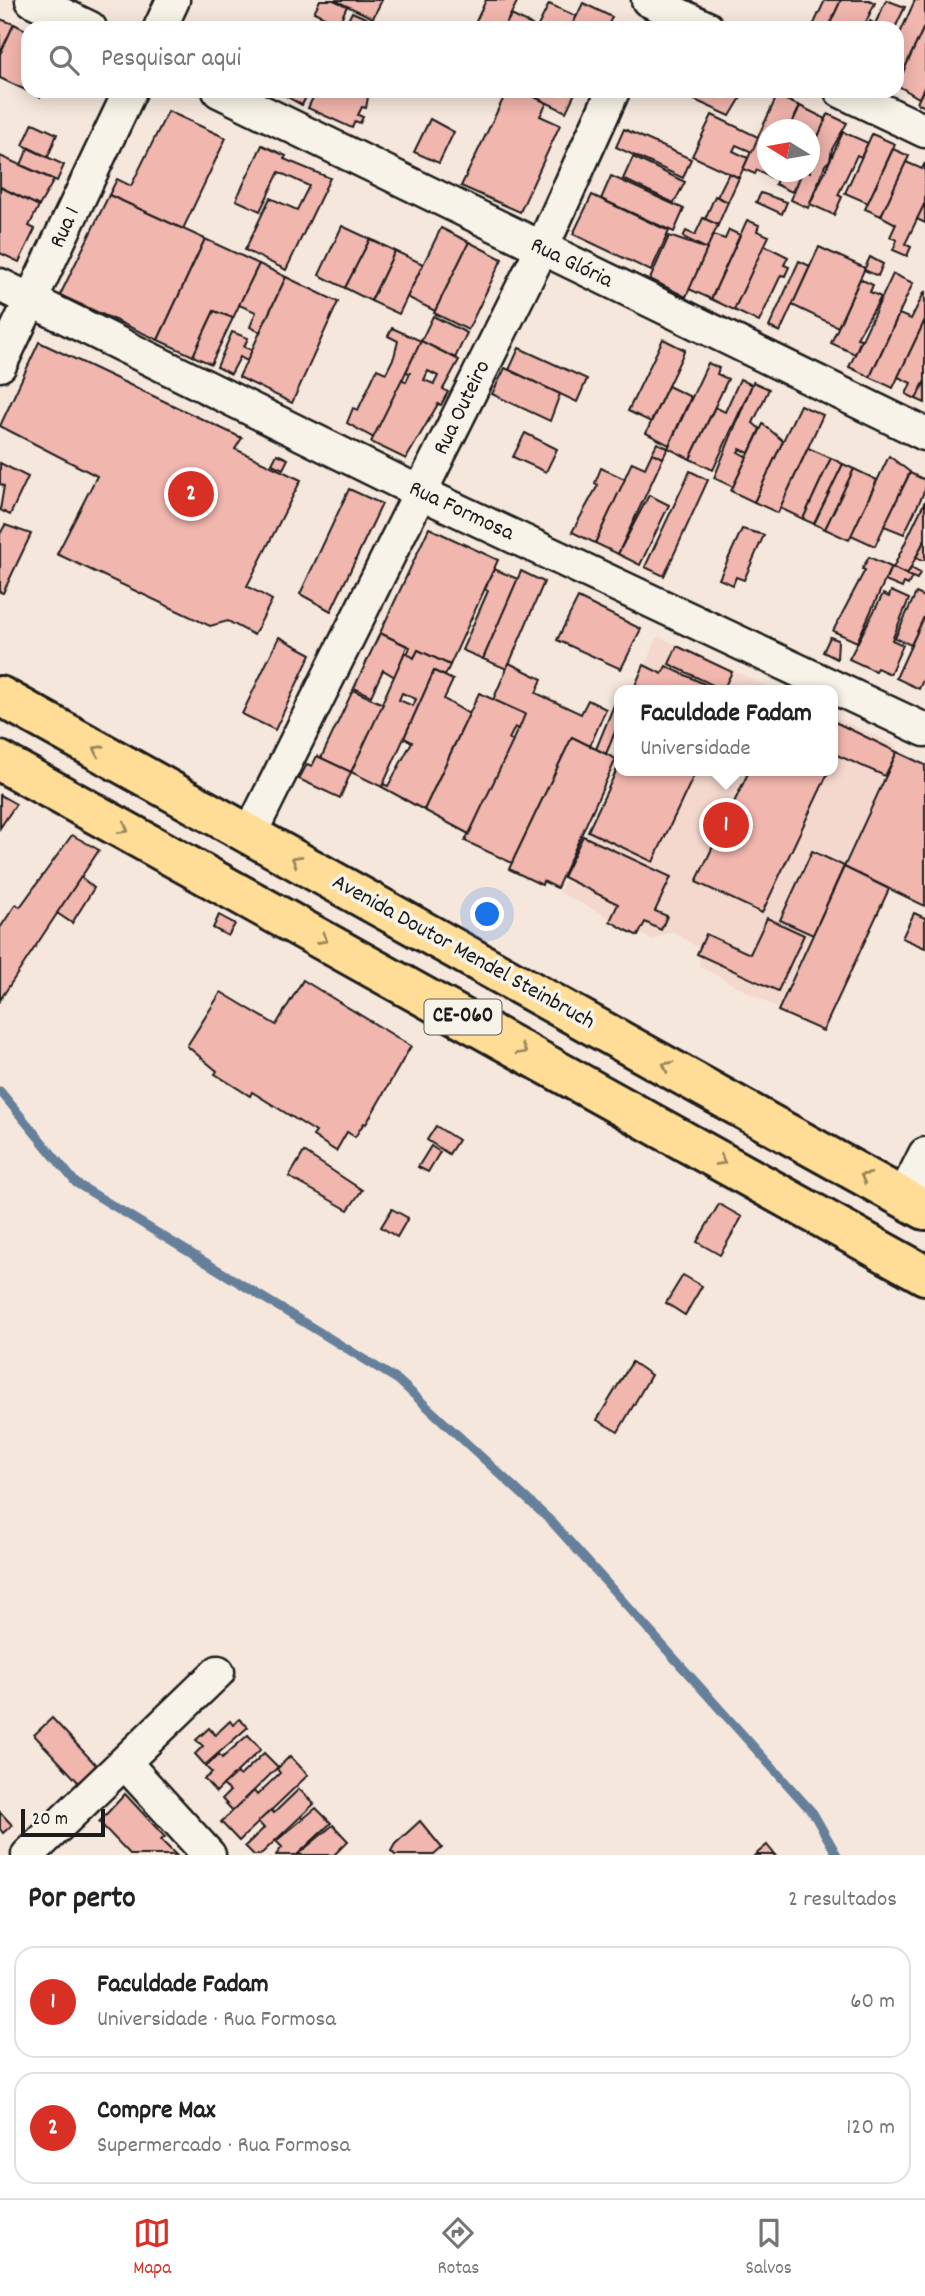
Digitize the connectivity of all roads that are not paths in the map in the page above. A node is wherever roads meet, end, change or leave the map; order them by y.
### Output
1 (32, 0) edge
2 (173, 0) edge
3 (649, 8) edge
4 (76, 21) edge
5 (163, 21) edge
6 (687, 21) edge
7 (127, 98) edge
8 (233, 98) edge
9 (610, 98) edge
10 (856, 98) edge
11 (925, 131) edge
12 (541, 250) junction
13 (0, 285) edge
14 (32, 300) junction
15 (0, 365) edge
16 (925, 434) edge
17 (421, 493) junction
18 (829, 685) edge
19 (838, 689) edge
20 (0, 696) edge
21 (925, 730) edge
22 (0, 761) edge
23 (250, 834) junction
24 (925, 1153) edge
25 (914, 1204) edge
26 (925, 1275) edge
27 (218, 1672) dead end
28 (125, 1763) junction
29 (27, 1855) edge
30 (209, 1855) edge

1 - 4 street
2 - 5 street
3 - 6 street
7 - 14 street, Rua 1
8 - 12 street, Rua Glória
9 - 12 street, Rua Outeiro
10 - 11 street
12 - 16 street, Rua Glória
12 - 17 street, Rua Outeiro
13 - 14 street, Rua Formosa
14 - 15 street, Rua 1
14 - 17 street, Rua Formosa
17 - 18 street, Rua Formosa
17 - 23 street, Rua Outeiro
19 - 21 street, Rua Formosa
23 -> 20 highway, Avenida Doutor Mendel Steinbruch / CE-060
22 -> 26 highway, CE-060
25 -> 23 highway, Avenida Doutor Mendel Steinbruch / CE-060
24 - 25 street
27 - 28 street
28 - 29 street
28 - 30 street

